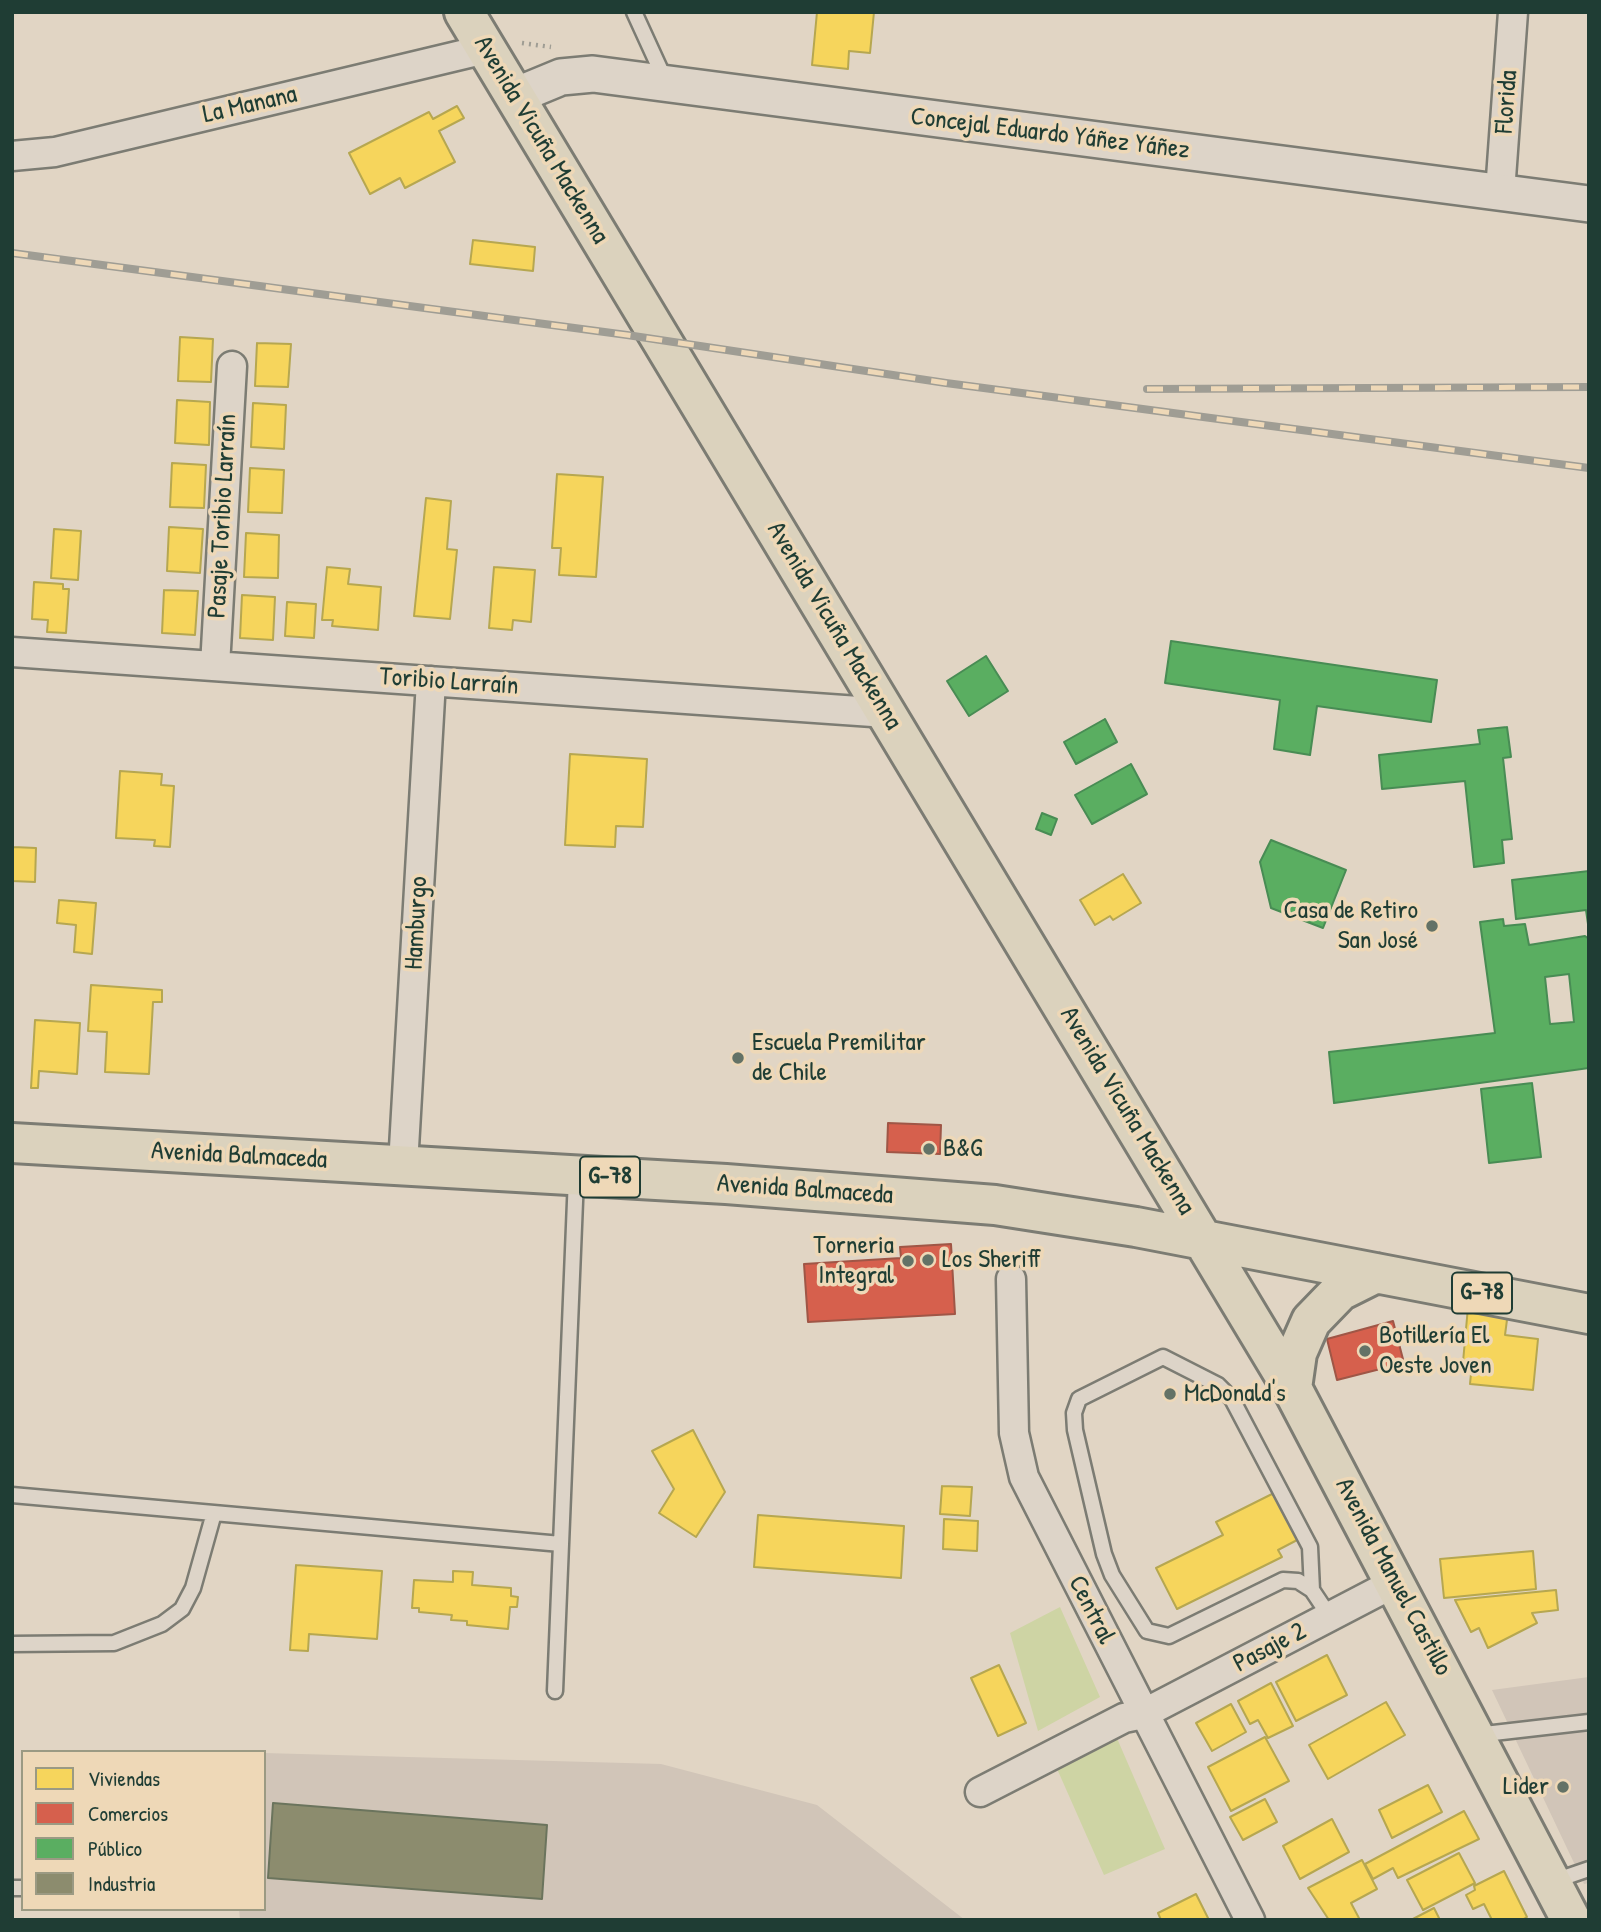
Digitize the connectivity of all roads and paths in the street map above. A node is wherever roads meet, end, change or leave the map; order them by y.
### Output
1 (464, 12) edge
2 (634, 12) edge
3 (1513, 12) edge
4 (486, 48) junction
5 (666, 84) junction
6 (515, 96) junction
7 (12, 156) edge
8 (1500, 192) junction
9 (1589, 204) edge
10 (232, 366) dead end
11 (12, 652) edge
12 (215, 666) junction
13 (431, 681) junction
14 (887, 713) junction
15 (12, 1143) edge
16 (403, 1165) junction
17 (577, 1175) junction
18 (1205, 1240) junction
19 (1376, 1273) junction
20 (1011, 1279) dead end
21 (1589, 1314) edge
22 (1292, 1388) junction
23 (12, 1495) edge
24 (214, 1513) junction
25 (561, 1544) junction
26 (1396, 1582) junction
27 (1312, 1590) junction
28 (1330, 1617) junction
29 (12, 1644) edge
30 (555, 1691) dead end
31 (1143, 1714) junction
32 (1589, 1722) edge
33 (1476, 1735) junction
34 (980, 1792) dead end
35 (1589, 1869) edge
36 (1552, 1882) junction
37 (1250, 1920) edge
38 (1571, 1920) edge

1 - 4 main road, Avenida Vicuña Mackenna
2 - 5 lane
3 - 8 street, Florida
4 - 6 main road, Avenida Vicuña Mackenna
4 - 7 street, La Manana
5 - 6 street, Concejal Eduardo Yáñez Yáñez
5 - 8 street, Concejal Eduardo Yáñez Yáñez
6 - 14 main road, Avenida Vicuña Mackenna
8 - 9 street, Concejal Eduardo Yáñez Yáñez
10 - 12 street, Pasaje Toribio Larraín
11 - 12 street, Toribio Larraín
12 - 13 street, Toribio Larraín
13 - 14 street, Toribio Larraín
13 - 16 street, Hamburgo
14 - 18 main road, Avenida Vicuña Mackenna
15 - 16 main road, Avenida Balmaceda / G-78
16 - 17 main road, Avenida Balmaceda / G-78
17 - 18 main road, Avenida Balmaceda / G-78
17 - 25 lane
18 - 19 main road, Avenida Balmaceda / G-78
18 - 22 main road, Avenida Manuel Castillo
19 - 21 main road, Avenida Balmaceda / G-78
19 - 22 main road
20 - 31 street, Central
22 - 26 main road, Avenida Manuel Castillo
23 - 24 lane
24 - 25 lane
24 - 29 lane
25 - 30 lane
26 - 28 street, Pasaje 2
26 - 33 main road, Avenida Manuel Castillo
27 - 27 lane
27 - 28 lane
28 - 31 street, Pasaje 2
31 - 34 street, Pasaje 2
31 - 37 street, Central
32 - 33 lane
33 - 36 main road, Avenida Manuel Castillo
35 - 36 lane
36 - 38 main road, Avenida Manuel Castillo

